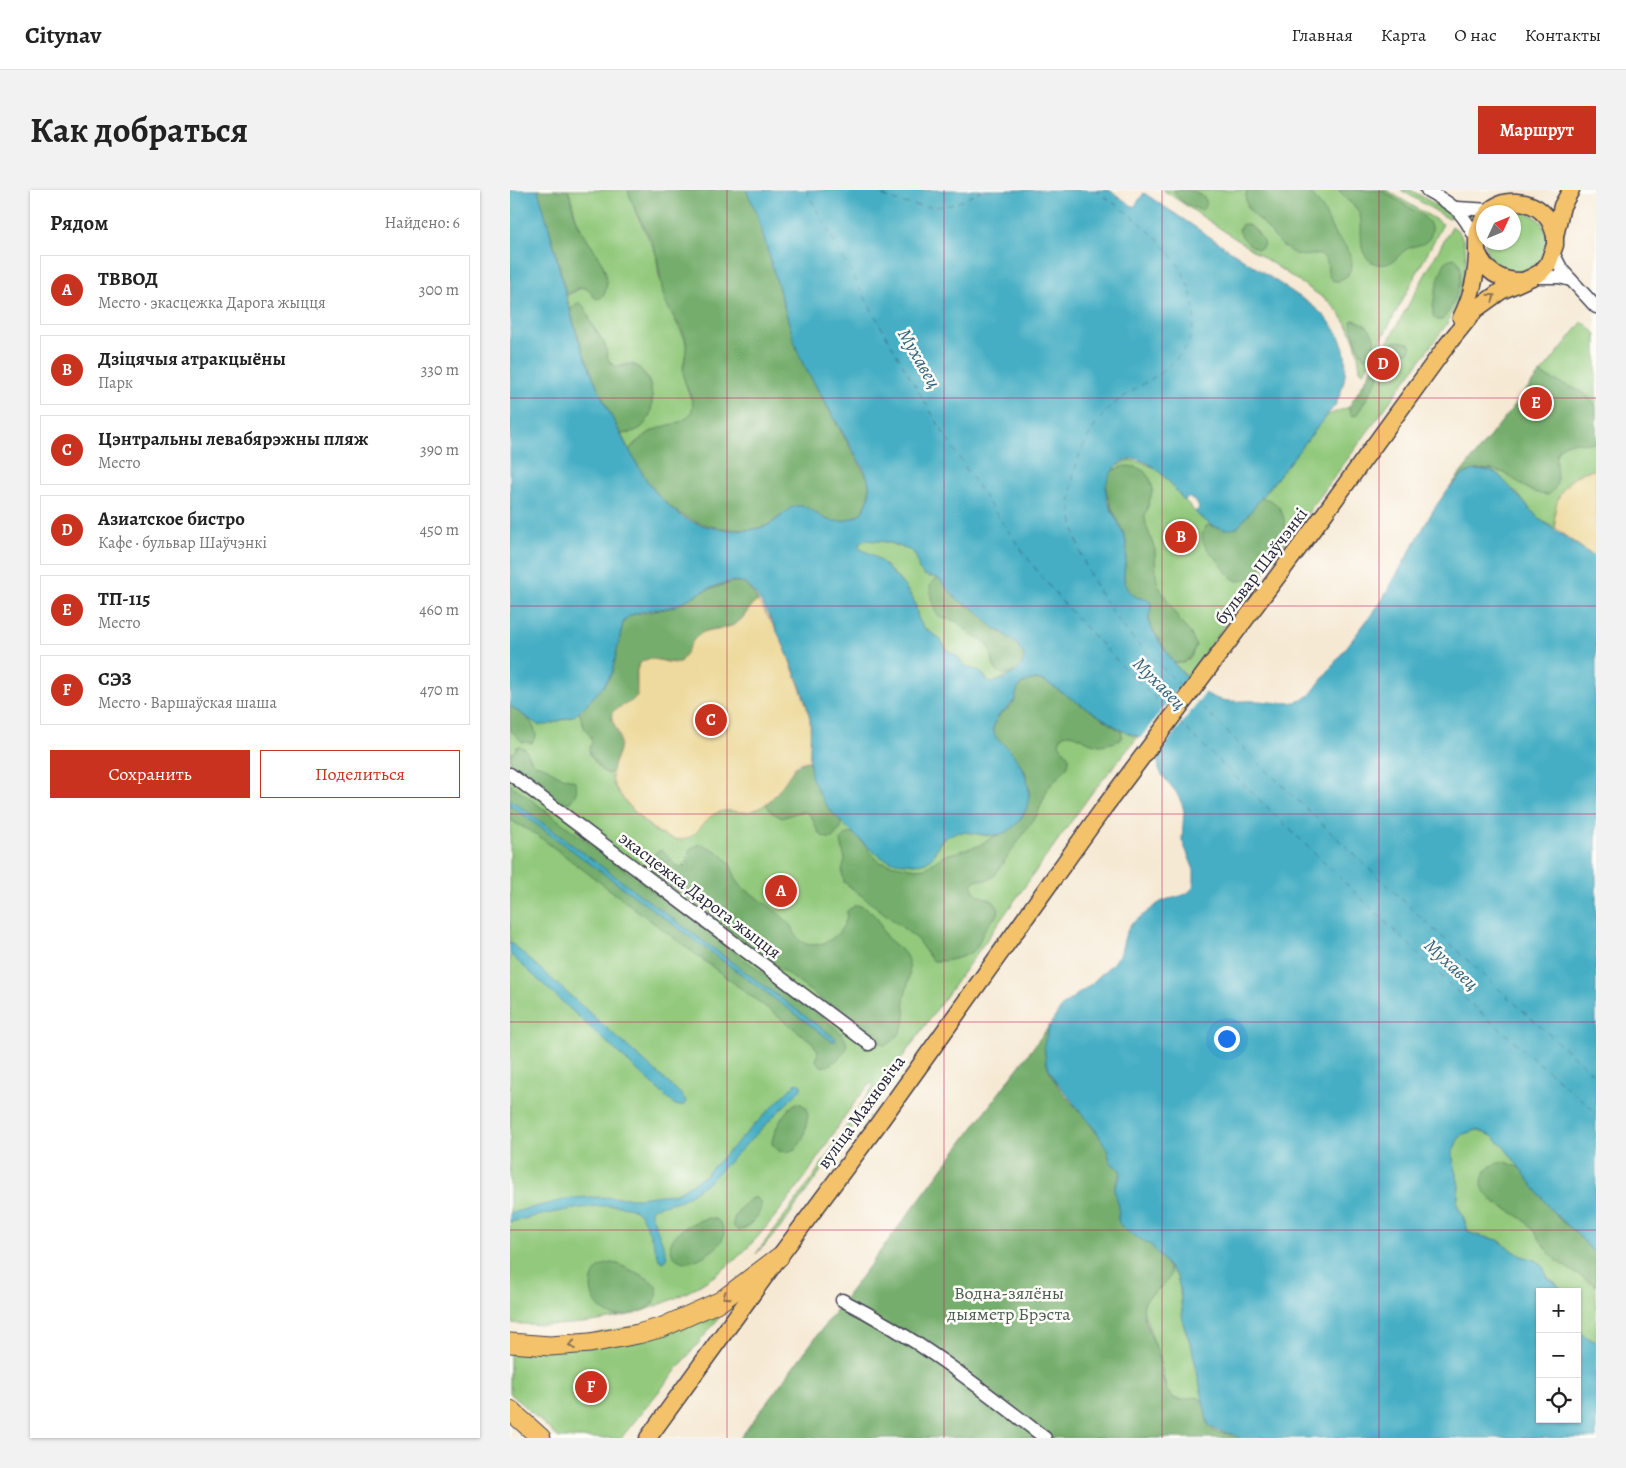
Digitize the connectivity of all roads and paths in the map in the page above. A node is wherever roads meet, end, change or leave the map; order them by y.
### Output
1 (1427, 190) edge
2 (1571, 190) edge
3 (1515, 196) edge
4 (1499, 205) edge
5 (1457, 208) junction
6 (1476, 211) edge
7 (1555, 236) junction
8 (1476, 245) joint
9 (1478, 250) edge
10 (1553, 252) junction
11 (1527, 279) junction
12 (1571, 280) junction
13 (1596, 307) edge
14 (1447, 345) junction
15 (510, 774) edge
16 (1103, 808) joint
17 (869, 1044) dead end
18 (779, 1257) junction
19 (842, 1300) dead end
20 (510, 1343) edge
21 (510, 1410) edge
22 (541, 1438) edge
23 (648, 1438) edge
24 (1045, 1438) edge

1 - 5 street
2 - 7 main road, бульвар Шаўчэнкі
3 - 4 main road
3 - 7 main road
5 - 6 street
5 - 8 street
7 - 10 main road, бульвар Шаўчэнкі
8 - 14 main road, бульвар Шаўчэнкі
9 - 11 main road
10 - 11 main road, бульвар Шаўчэнкі
10 - 12 street
11 - 12 street
14 -> 11 main road, бульвар Шаўчэнкі
12 - 13 street
14 - 16 main road, бульвар Шаўчэнкі
15 - 17 street, экасцежка Дарога жыцця
16 - 18 main road, вуліца Махновіча
18 -> 20 highway
18 - 23 main road, вуліца Махновіча
19 - 24 street
21 - 22 highway

